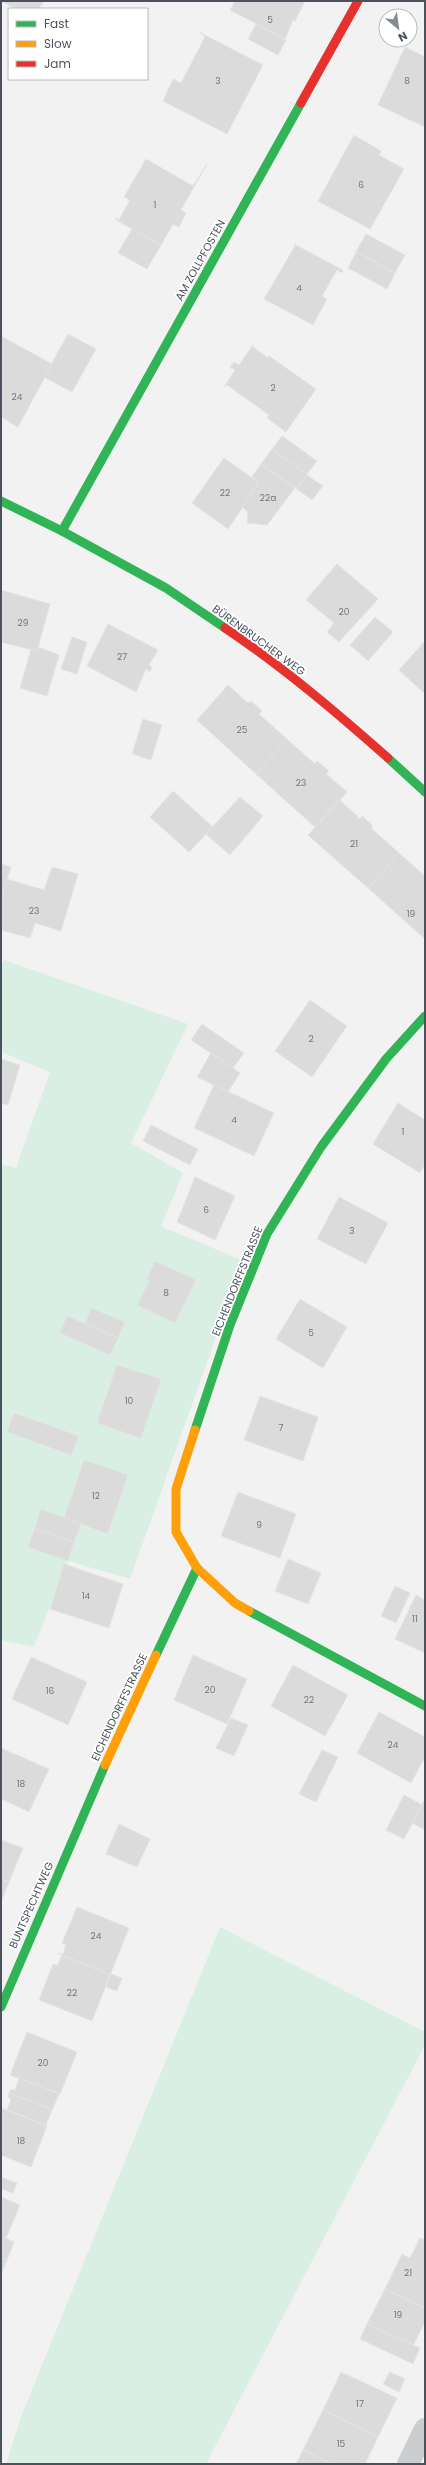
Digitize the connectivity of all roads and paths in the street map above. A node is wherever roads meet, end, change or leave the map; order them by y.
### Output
1 (358, 1) edge
2 (1, 501) edge
3 (62, 531) junction
4 (425, 791) edge
5 (425, 1016) edge
6 (197, 1568) junction
7 (425, 1706) edge
8 (65, 1858) joint
9 (1, 2007) edge
10 (425, 2429) edge
11 (408, 2464) edge

1 - 3 street, AM ZOLLPFOSTEN
2 - 3 street, BÜRENBRUCHER WEG
3 - 4 street, BÜRENBRUCHER WEG
5 - 6 street, EICHENDORFFSTRASSE
6 - 7 street, EICHENDORFFSTRASSE
6 - 8 street, EICHENDORFFSTRASSE
8 - 9 street, BUNTSPECHTWEG
10 - 11 street

